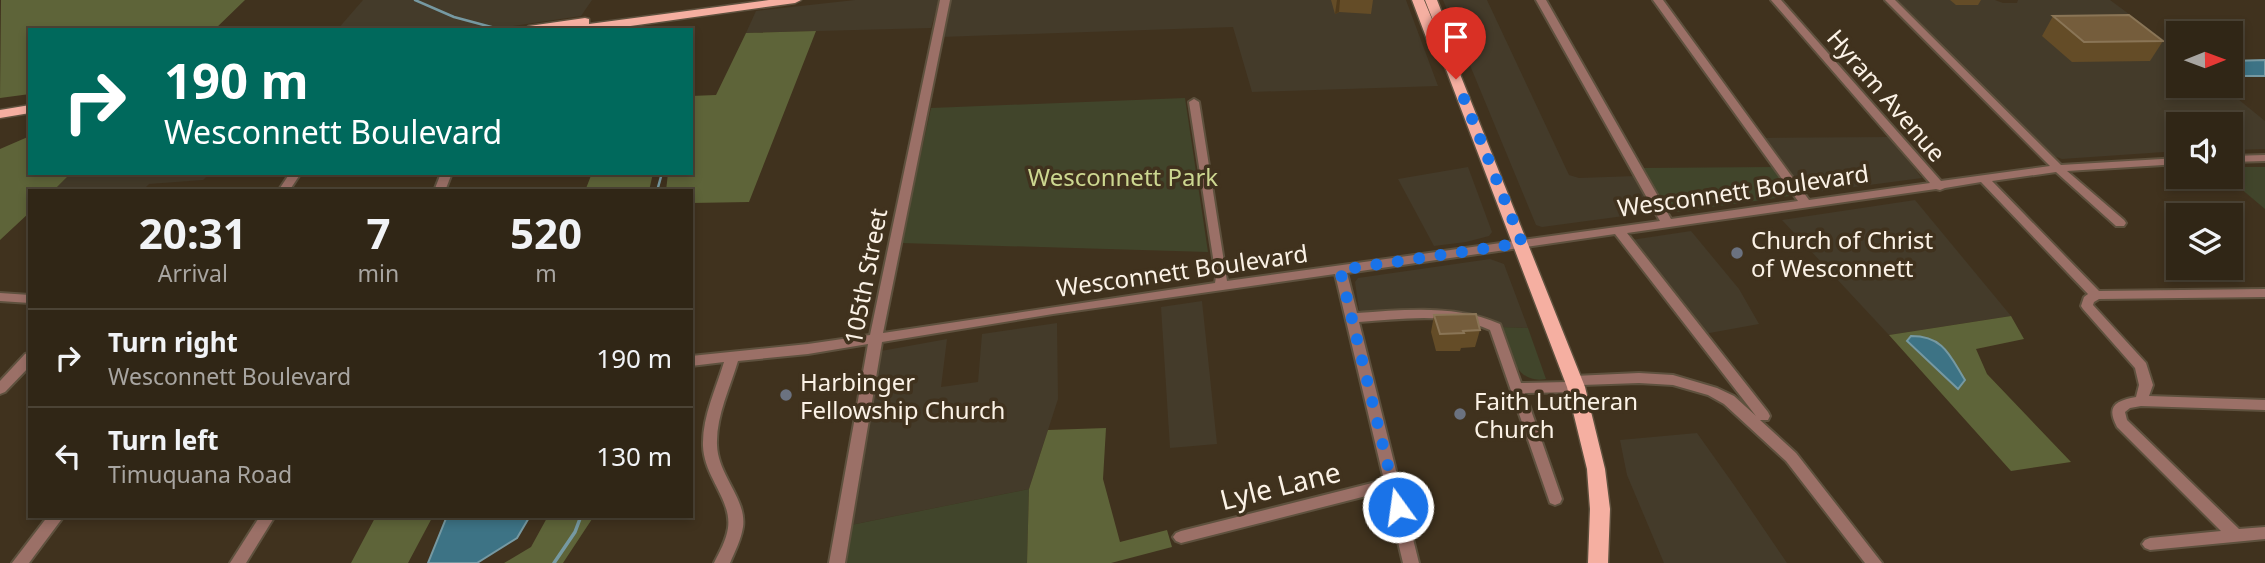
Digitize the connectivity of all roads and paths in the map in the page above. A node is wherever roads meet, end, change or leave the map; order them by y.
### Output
1 (744, 0) edge
2 (789, 0) edge
3 (795, 0) edge
4 (945, 0) edge
5 (1418, 0) edge
6 (1431, 0) edge
7 (1541, 0) edge
8 (1658, 0) edge
9 (1776, 0) edge
10 (1890, 0) edge
11 (654, 15) junction
12 (546, 28) edge
13 (585, 28) edge
14 (1444, 49) junction
15 (1195, 102) dead end
16 (28, 106) edge
17 (1, 111) edge
18 (2265, 158) edge
19 (2243, 159) edge
20 (2166, 162) edge
21 (2060, 168) junction
22 (1986, 181) junction
23 (1940, 187) junction
24 (1806, 204) junction
25 (1668, 223) junction
26 (2120, 223) dead end
27 (1619, 231) junction
28 (1522, 243) junction
29 (1340, 270) junction
30 (1220, 287) junction
31 (2265, 293) edge
32 (2096, 295) junction
33 (0, 297) edge
34 (28, 299) edge
35 (1353, 318) junction
36 (876, 337) junction
37 (732, 358) junction
38 (28, 359) edge
39 (693, 361) edge
40 (1575, 384) junction
41 (0, 388) edge
42 (1518, 388) junction
43 (2141, 401) junction
44 (2265, 405) edge
45 (1763, 416) dead end
46 (1392, 484) junction
47 (1555, 499) dead end
48 (55, 518) edge
49 (267, 518) edge
50 (2265, 533) edge
51 (2235, 535) junction
52 (1181, 537) dead end
53 (2150, 544) dead end
54 (20, 563) edge
55 (238, 563) edge
56 (722, 563) edge
57 (837, 563) edge
58 (1411, 563) edge
59 (1598, 563) edge
60 (1874, 563) edge

1 - 11 main road
2 - 3 main road
2 - 11 main road
4 - 36 street, 105th Street
5 - 14 main road
6 - 14 main road
7 - 25 street
8 - 24 street
9 - 23 street, Hyram Avenue
10 - 21 street
11 - 12 main road
11 - 13 main road
14 - 28 main road
15 - 30 street
16 - 17 main road
18 - 19 street
20 - 21 street, Wesconnett Boulevard
21 - 22 street, Wesconnett Boulevard
21 - 26 street
22 - 23 street, Wesconnett Boulevard
22 - 32 street
23 - 24 street, Wesconnett Boulevard
24 - 25 street, Wesconnett Boulevard
25 - 27 street, Wesconnett Boulevard
27 - 28 street, Wesconnett Boulevard
27 - 45 street
28 - 29 street, Wesconnett Boulevard
28 - 40 main road
29 - 30 street, Wesconnett Boulevard
29 - 35 street
30 - 36 street, Wesconnett Boulevard
31 - 32 street
32 - 43 street
33 - 34 street
35 - 42 street
35 - 46 street
36 - 37 street, Wesconnett Boulevard
36 - 57 street, 105th Street
37 - 39 street, Wesconnett Boulevard
37 - 56 street
38 - 41 street
40 - 42 street
40 - 59 main road
40 - 60 street
42 - 47 street
43 - 44 street
43 - 51 street
46 - 52 street, Lyle Lane
46 - 58 street
48 - 54 street
49 - 55 street
50 - 51 street
51 - 53 street

